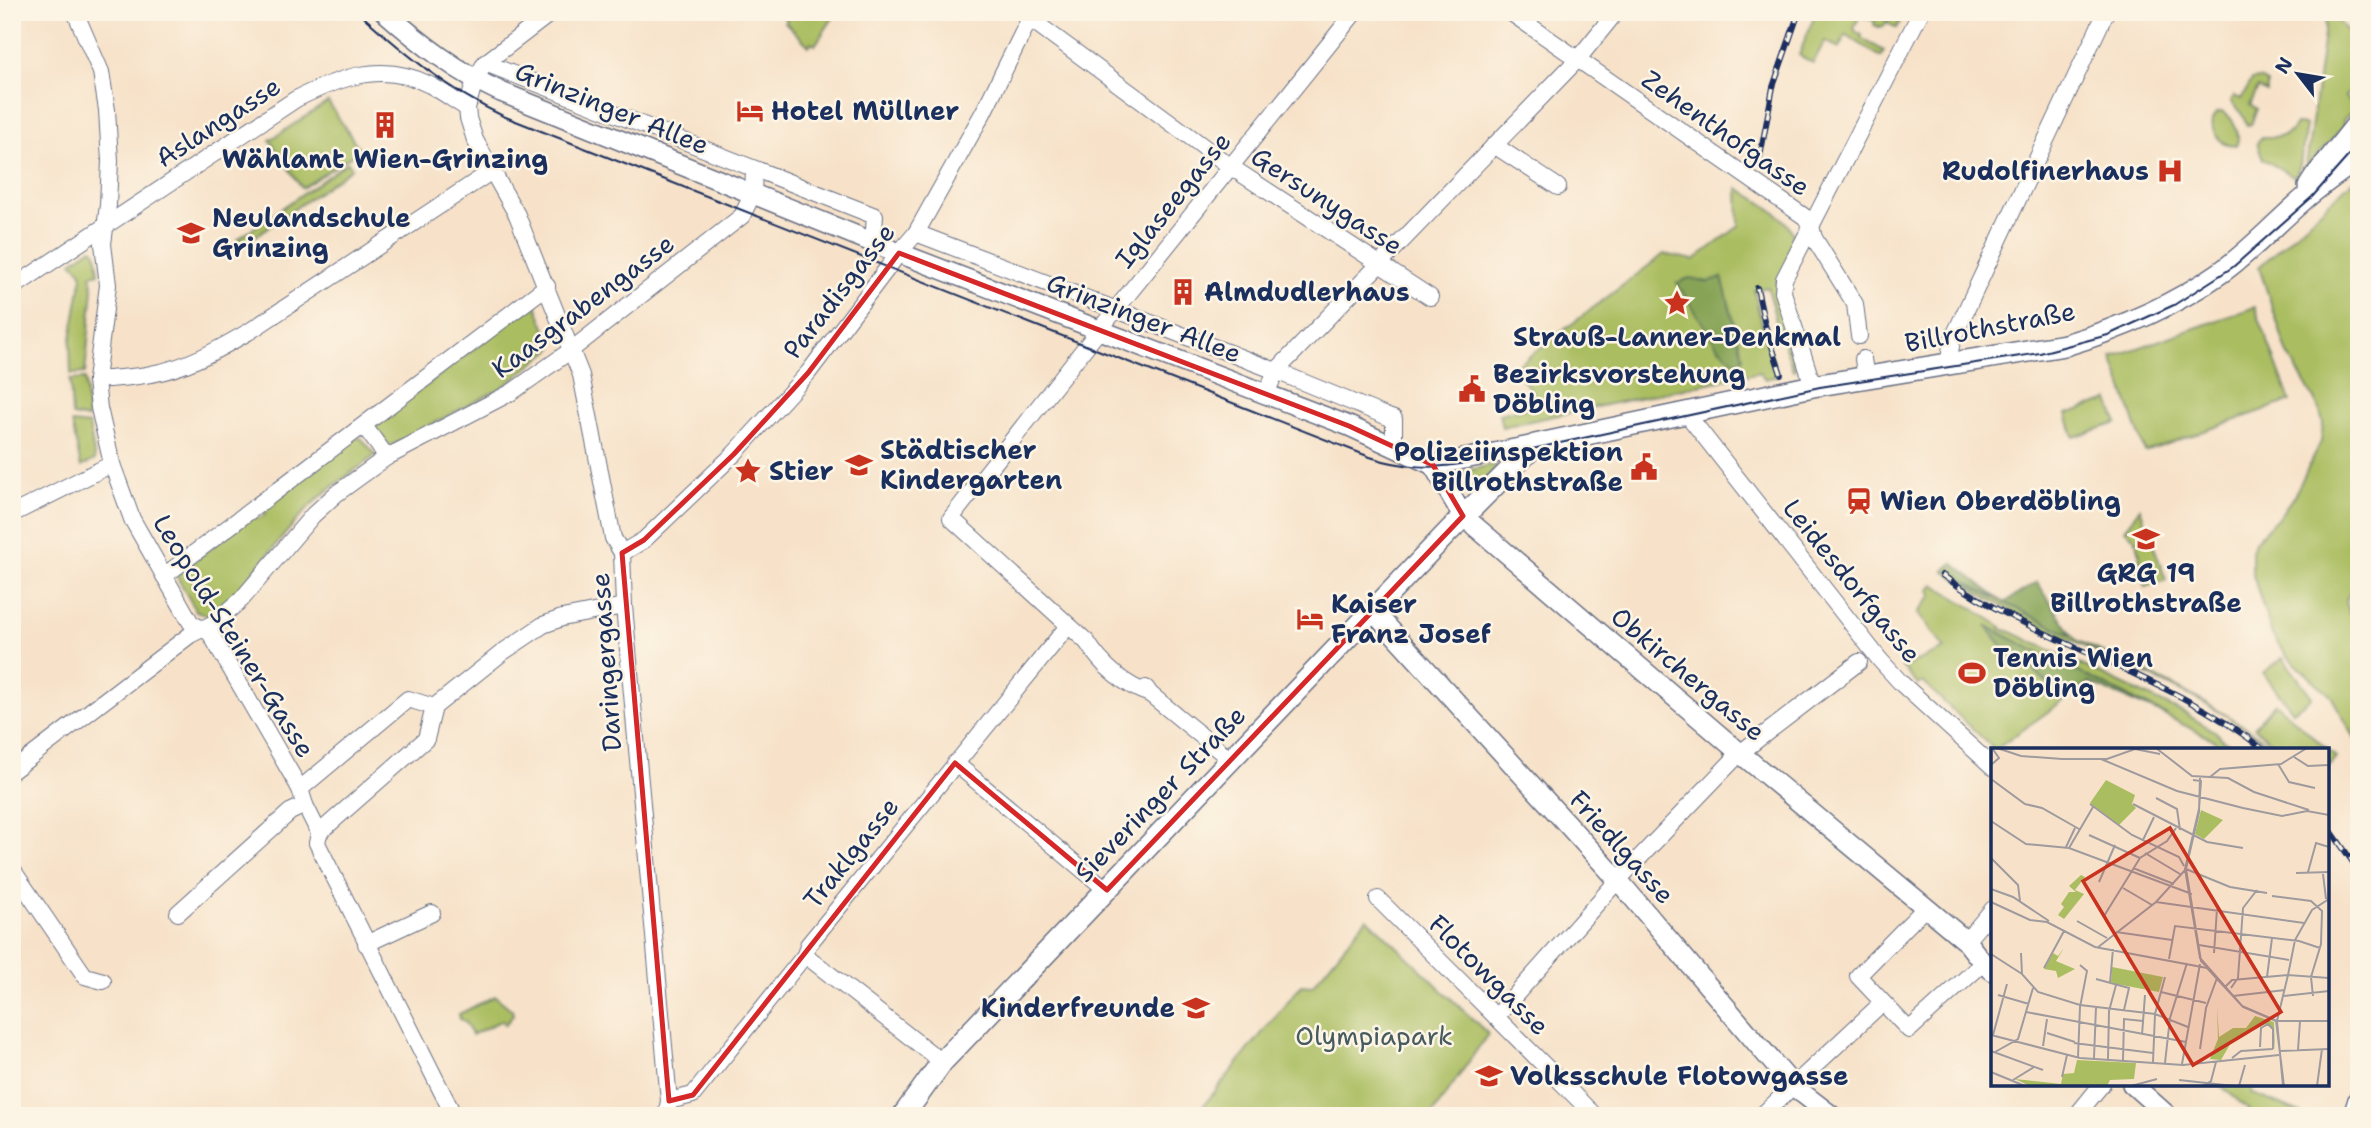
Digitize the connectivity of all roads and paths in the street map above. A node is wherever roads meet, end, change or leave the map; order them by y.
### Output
1 (75, 12) edge
2 (385, 12) edge
3 (552, 12) edge
4 (1355, 12) edge
5 (1510, 12) edge
6 (1616, 12) edge
7 (1921, 12) edge
8 (2106, 12) edge
9 (1031, 15) edge
10 (1577, 60) junction
11 (480, 72) junction
12 (467, 108) junction
13 (2359, 122) edge
14 (1494, 145) junction
15 (2359, 157) edge
16 (1231, 167) junction
17 (754, 169) junction
18 (492, 171) junction
19 (1558, 187) dead end
20 (753, 193) junction
21 (2303, 199) junction
22 (105, 226) junction
23 (1811, 226) junction
24 (916, 233) junction
25 (873, 242) junction
26 (899, 253) junction
27 (1378, 265) junction
28 (547, 286) junction
29 (12, 288) edge
30 (1430, 297) dead end
31 (1116, 310) junction
32 (1100, 329) junction
33 (1860, 336) dead end
34 (570, 351) junction
35 (1948, 366) junction
36 (1276, 371) junction
37 (96, 380) junction
38 (1813, 386) junction
39 (1266, 394) junction
40 (1686, 413) junction
41 (364, 426) junction
42 (1535, 445) junction
43 (1394, 447) junction
44 (387, 457) junction
45 (112, 464) junction
46 (1433, 465) junction
47 (12, 514) edge
48 (1463, 516) junction
49 (622, 553) junction
50 (164, 576) junction
51 (624, 606) junction
52 (1373, 611) junction
53 (1068, 626) junction
54 (201, 628) junction
55 (1859, 662) dead end
56 (434, 706) junction
57 (1740, 753) junction
58 (1231, 760) junction
59 (955, 762) junction
60 (1991, 765) edge
61 (12, 771) edge
62 (303, 797) junction
63 (319, 833) junction
64 (12, 869) edge
65 (1618, 880) junction
66 (1107, 890) junction
67 (1378, 899) dead end
68 (1924, 908) junction
69 (1991, 911) edge
70 (178, 913) dead end
71 (432, 913) dead end
72 (1966, 941) junction
73 (366, 944) junction
74 (805, 955) junction
75 (1988, 967) edge
76 (103, 981) dead end
77 (1882, 1003) junction
78 (1496, 1017) junction
79 (942, 1062) junction
80 (1793, 1086) junction
81 (2100, 1086) edge
82 (2134, 1086) edge
83 (2359, 1100) edge
84 (667, 1108) edge
85 (454, 1116) edge
86 (678, 1116) edge
87 (903, 1116) edge
88 (1595, 1116) edge
89 (1761, 1116) edge
90 (1832, 1116) edge
91 (2076, 1116) edge
92 (2168, 1116) edge
93 (2354, 1116) edge

1 - 22 street, Leopold-Steiner-Gasse
2 - 11 street, Grinzinger Allee
3 - 11 street
4 - 16 street, Iglaseegasse
5 - 10 street, Zehenthofgasse
6 - 10 street
7 - 23 street
8 - 35 street
9 - 16 street, Gersunygasse
9 - 24 street, Paradisgasse
10 - 14 street
10 - 23 street, Zehenthofgasse
11 - 12 street
11 - 17 street, Grinzinger Allee
11 - 20 street, Grinzinger Allee
12 - 18 street, Daringergasse
12 - 22 street, Aslangasse
13 - 21 main road, Billrothstraße
14 - 19 street
14 - 27 street
15 - 21 main road, Billrothstraße
16 - 27 street, Gersunygasse
16 - 31 street, Iglaseegasse
17 - 20 street
17 - 25 street, Grinzinger Allee
18 - 28 street, Daringergasse
18 - 37 street
20 - 25 street, Grinzinger Allee
20 - 34 street, Kaasgrabengasse
21 - 35 main road, Billrothstraße
22 - 29 street, Aslangasse
22 - 37 street, Leopold-Steiner-Gasse
23 - 33 street, Zehenthofgasse
23 - 38 street
24 - 26 street, Paradisgasse
24 - 31 street, Grinzinger Allee
25 - 26 street, Grinzinger Allee
26 - 32 street, Grinzinger Allee
26 - 49 street, Paradisgasse
27 - 30 street, Gersunygasse
27 - 36 street
28 - 34 street, Daringergasse
28 - 41 street, Kaasgrabengasse
31 - 32 street, Iglaseegasse
31 - 36 street, Grinzinger Allee
32 - 39 street, Grinzinger Allee
32 - 53 street, Iglaseegasse
34 - 44 street, Kaasgrabengasse
34 - 49 street, Daringergasse
35 - 38 main road, Billrothstraße
36 - 39 street
36 - 43 street, Grinzinger Allee
37 - 45 street, Leopold-Steiner-Gasse
38 - 40 main road, Billrothstraße
39 - 43 street, Grinzinger Allee
40 - 42 main road
40 - 60 street, Leidesdorfgasse
41 - 44 street
41 - 50 street, Kaasgrabengasse
42 - 46 street
42 - 48 main road
43 - 46 street, Grinzinger Allee
44 - 54 street, Kaasgrabengasse
45 - 47 street
45 - 50 street, Leopold-Steiner-Gasse
46 - 48 street, Obkirchergasse
48 - 52 main road, Sieveringer Straße
48 - 57 street, Obkirchergasse
49 - 51 street, Daringergasse
50 - 54 street, Leopold-Steiner-Gasse
51 - 56 street
51 - 84 street, Daringergasse
52 - 58 main road, Sieveringer Straße
52 - 65 street, Friedlgasse
53 - 58 street
53 - 59 street, Traklgasse
54 - 61 street, Kaasgrabengasse
54 - 62 street, Leopold-Steiner-Gasse
55 - 57 street
56 - 62 street
56 - 63 street
57 - 65 street
57 - 68 street, Obkirchergasse
58 - 66 main road, Sieveringer Straße
59 - 66 street
59 - 74 street, Traklgasse
62 - 63 street, Leopold-Steiner-Gasse
62 - 70 street
63 - 73 street, Leopold-Steiner-Gasse
64 - 76 street
65 - 78 street
65 - 80 street, Friedlgasse
66 - 79 main road, Sieveringer Straße
67 - 78 street, Flotowgasse
68 - 72 street, Obkirchergasse
68 - 77 street
69 - 72 street
71 - 73 street
72 - 75 street, Obkirchergasse
73 - 85 street, Leopold-Steiner-Gasse
74 - 79 street
74 - 84 street, Traklgasse
75 - 77 street
77 - 80 street
78 - 88 street, Flotowgasse
79 - 87 main road, Sieveringer Straße
80 - 89 street
80 - 90 street, Friedlgasse
81 - 91 street
82 - 92 street
83 - 93 main road
84 - 86 street, Daringergasse

